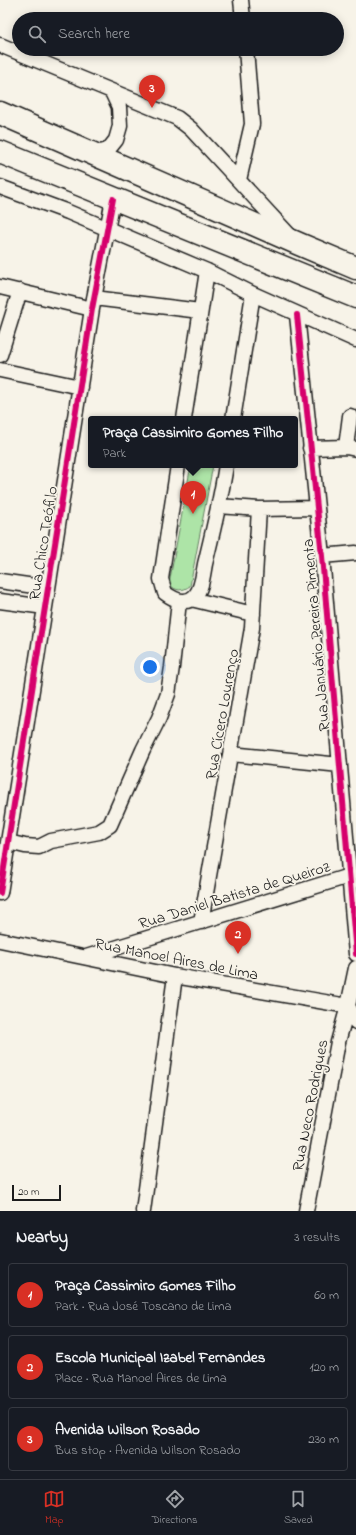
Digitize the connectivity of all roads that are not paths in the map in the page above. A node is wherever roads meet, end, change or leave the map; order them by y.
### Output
1 (241, 0) edge
2 (242, 12) edge
3 (0, 46) edge
4 (12, 51) edge
5 (24, 56) edge
6 (247, 56) edge
7 (112, 92) junction
8 (0, 113) edge
9 (0, 152) edge
10 (93, 154) junction
11 (239, 180) junction
12 (0, 187) edge
13 (113, 199) junction
14 (107, 228) junction
15 (298, 244) junction
16 (356, 268) edge
17 (207, 271) junction
18 (0, 288) edge
19 (20, 292) junction
20 (253, 294) junction
21 (356, 297) edge
22 (93, 304) junction
23 (200, 311) junction
24 (297, 315) junction
25 (356, 340) edge
26 (0, 355) edge
27 (0, 370) edge
28 (80, 387) junction
29 (184, 416) edge
30 (233, 416) edge
31 (350, 416) dead end
32 (310, 448) junction
33 (351, 448) edge
34 (178, 468) edge
35 (225, 468) edge
36 (219, 506) junction
37 (316, 508) junction
38 (259, 509) junction
39 (356, 554) edge
40 (322, 556) junction
41 (0, 581) edge
42 (48, 588) junction
43 (185, 600) junction
44 (0, 601) edge
45 (45, 607) junction
46 (253, 614) junction
47 (231, 754) junction
48 (340, 765) junction
49 (8, 842) junction
50 (349, 876) junction
51 (0, 893) edge
52 (201, 922) junction
53 (0, 940) edge
54 (356, 954) edge
55 (83, 957) junction
56 (355, 973) edge
57 (175, 976) junction
58 (348, 1006) junction
59 (356, 1022) edge
60 (143, 1211) edge
61 (306, 1211) edge

1 - 2 street
3 - 4 street
5 - 7 street
6 - 11 street
7 - 10 street
7 - 11 street
8 - 10 highway
9 - 13 highway
10 - 15 highway
11 - 15 street
12 - 14 street
13 - 14 street, Rua Chico Teófilo
13 - 21 highway
14 - 17 street
14 - 22 street, Rua Chico Teófilo
15 - 16 highway
17 - 20 street
17 - 23 street
18 - 19 street
19 - 22 street
19 - 26 street
20 - 24 street
20 - 30 street
22 - 23 street
22 - 28 street, Rua Chico Teófilo
23 - 29 street
24 - 25 street
24 - 32 street, Rua Januário Pereira Pimenta
27 - 28 street
28 - 42 street, Rua Chico Teófilo
31 - 33 street
32 - 33 street
32 - 37 street, Rua Januário Pereira Pimenta
34 - 43 street
35 - 36 street
36 - 38 street
36 - 43 street
37 - 38 street
37 - 40 street, Rua Januário Pereira Pimenta
38 - 46 street, Rua Cícero Lourenço
39 - 40 street
40 - 48 street, Rua Januário Pereira Pimenta
41 - 42 street
42 - 45 street, Rua Chico Teófilo
43 - 46 street
43 - 49 street
44 - 45 street
45 - 49 street, Rua Chico Teófilo
46 - 47 street, Rua Cícero Lourenço
47 - 48 street
47 - 52 street, Rua Cícero Lourenço
48 - 50 street, Rua Januário Pereira Pimenta
49 - 51 street, Rua Chico Teófilo
50 - 52 street, Rua Daniel Batista de Queiroz
50 - 54 street, Rua Januário Pereira Pimenta
52 - 55 street, Rua Daniel Batista de Queiroz
53 - 55 street, Rua Manoel Aires de Lima
55 - 57 street, Rua Manoel Aires de Lima
56 - 58 street
57 - 58 street, Rua Manoel Aires de Lima
57 - 60 street
58 - 59 street
58 - 61 street, Rua Neco Rodrigues

